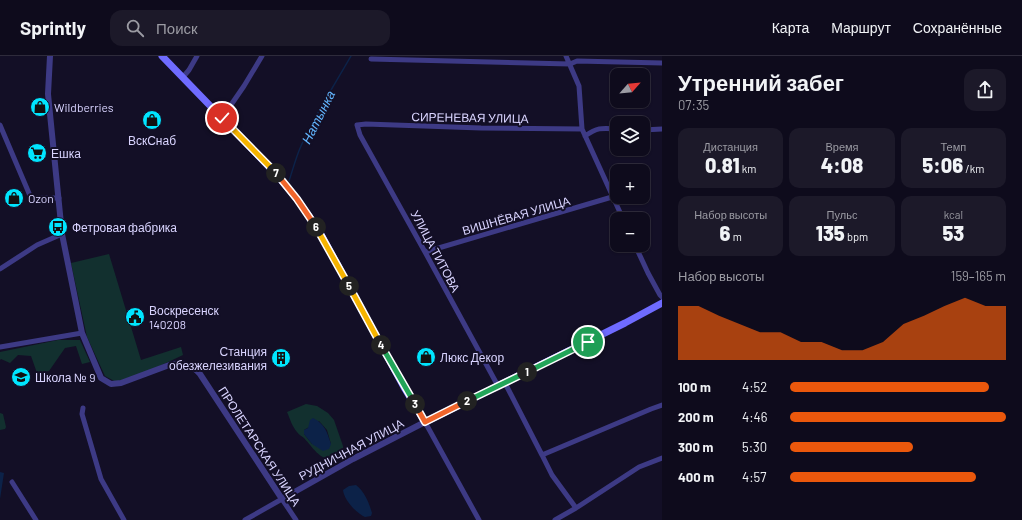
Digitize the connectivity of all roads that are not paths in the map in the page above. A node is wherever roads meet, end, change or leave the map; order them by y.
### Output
1 (50, 56) edge
2 (162, 56) edge
3 (197, 56) edge
4 (262, 56) edge
5 (566, 56) edge
6 (371, 59) dead end
7 (662, 63) edge
8 (570, 64) junction
9 (183, 77) junction
10 (222, 118) junction
11 (0, 125) edge
12 (357, 125) joint
13 (582, 129) junction
14 (610, 129) edge
15 (662, 129) edge
16 (650, 130) edge
17 (585, 136) junction
18 (610, 192) edge
19 (59, 198) junction
20 (610, 198) edge
21 (62, 234) junction
22 (425, 252) junction
23 (638, 252) edge
24 (0, 269) edge
25 (662, 297) edge
26 (662, 303) edge
27 (82, 333) junction
28 (0, 347) edge
29 (505, 383) junction
30 (498, 386) junction
31 (662, 405) edge
32 (83, 408) dead end
33 (425, 422) junction
34 (542, 455) junction
35 (662, 458) edge
36 (12, 482) dead end
37 (282, 499) junction
38 (576, 508) junction
39 (36, 520) edge
40 (124, 520) edge
41 (245, 520) edge
42 (296, 520) edge
43 (479, 520) edge
44 (555, 520) edge

1 - 19 street, ПРОЛЕТАРСКАЯ УЛИЦА
2 - 9 main road
3 - 9 street
4 - 10 street
5 - 8 street
6 - 8 street
7 - 8 street
8 - 13 street
9 - 10 main road
10 - 33 main road
11 - 19 street
12 - 13 street, СИРЕНЕВАЯ УЛИЦА
12 - 22 street, УЛИЦА ТИТОВА
13 - 17 street
14 - 17 street
15 - 16 street
17 - 18 street
19 - 21 street, ПРОЛЕТАРСКАЯ УЛИЦА
20 - 22 street, ВИШНЁВАЯ УЛИЦА
21 - 24 street
21 - 27 street, ПРОЛЕТАРСКАЯ УЛИЦА
22 - 30 street, УЛИЦА ТИТОВА
23 - 25 street
26 - 29 main road, РУДНИЧНАЯ УЛИЦА
27 - 28 street
27 - 37 street, ПРОЛЕТАРСКАЯ УЛИЦА
29 - 30 main road, РУДНИЧНАЯ УЛИЦА
29 - 34 street
30 - 33 main road, РУДНИЧНАЯ УЛИЦА
31 - 34 street
32 - 40 street
33 - 37 street, РУДНИЧНАЯ УЛИЦА
33 - 43 street
34 - 38 street
35 - 38 street
36 - 39 street
37 - 41 street, РУДНИЧНАЯ УЛИЦА
37 - 42 street, ПРОЛЕТАРСКАЯ УЛИЦА
38 - 44 street

